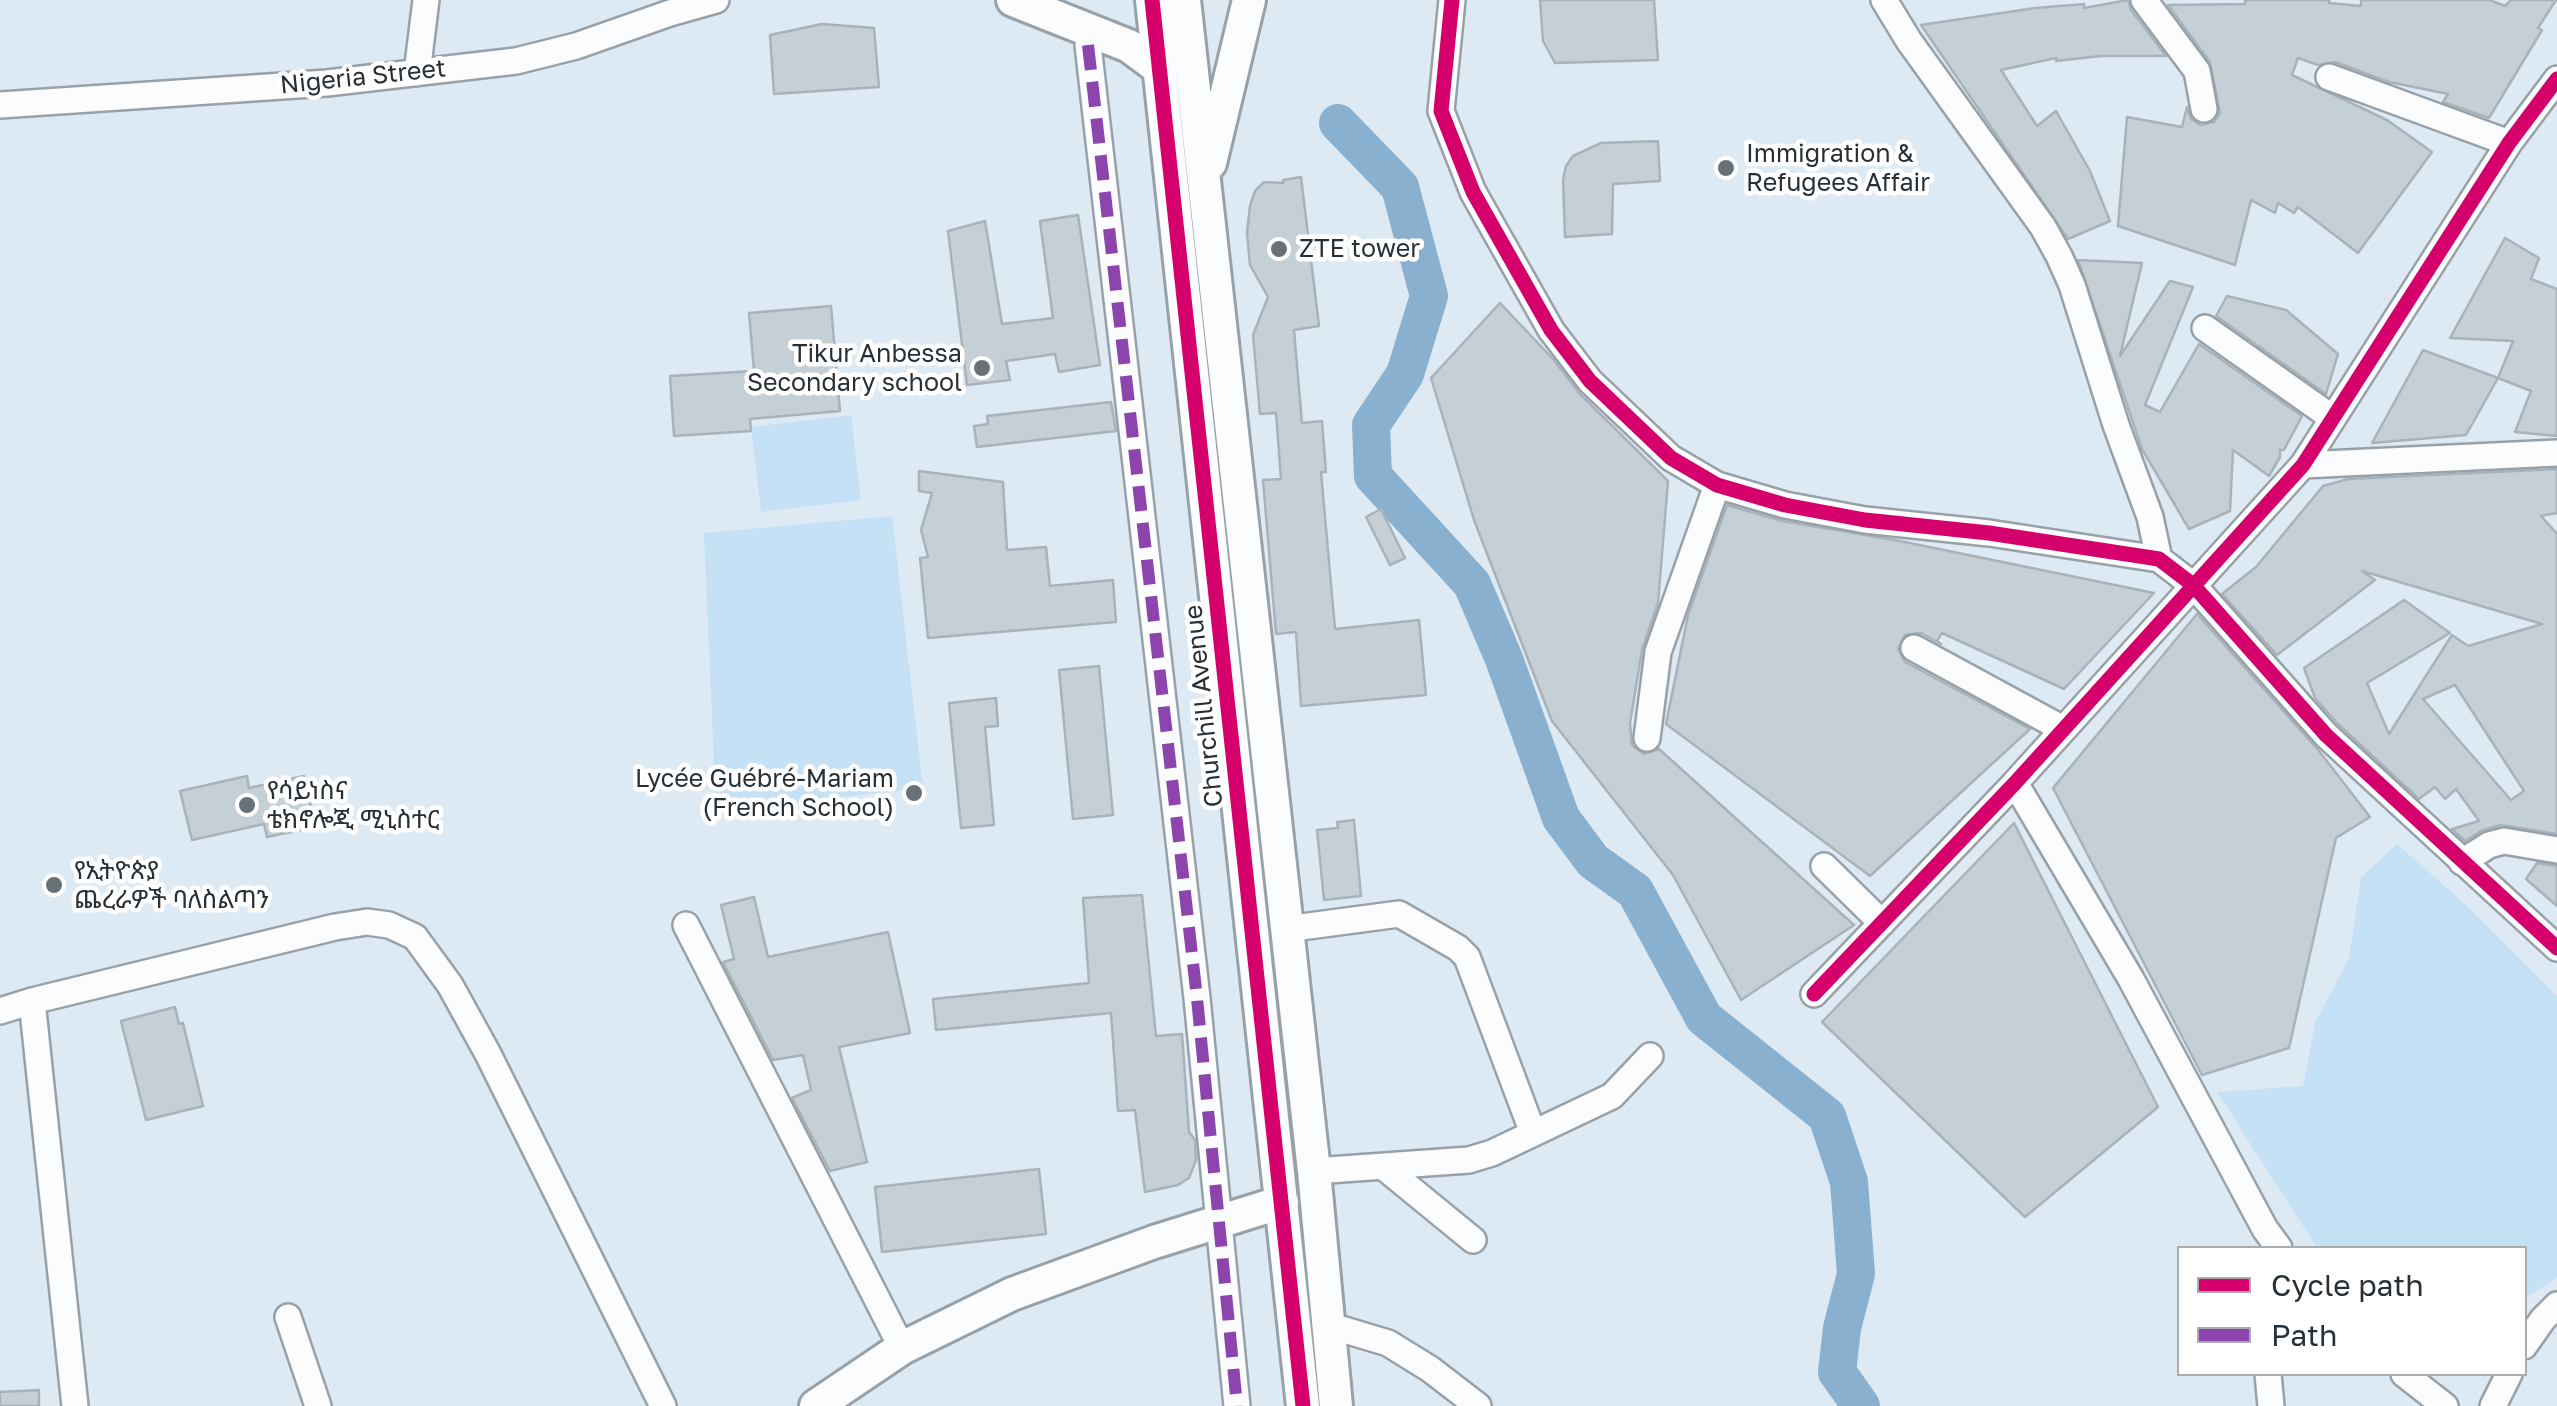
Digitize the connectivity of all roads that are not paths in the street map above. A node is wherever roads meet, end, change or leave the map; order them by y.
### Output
1 (426, 0) edge
2 (716, 0) edge
3 (1013, 0) edge
4 (1152, 0) edge
5 (1184, 0) edge
6 (1249, 0) edge
7 (1452, 0) edge
8 (1884, 0) edge
9 (2144, 0) edge
10 (669, 6) edge
11 (1088, 46) dead end
12 (1160, 69) junction
13 (417, 73) junction
14 (2329, 77) dead end
15 (2557, 79) edge
16 (0, 105) edge
17 (2204, 109) dead end
18 (2509, 143) junction
19 (1204, 187) junction
20 (2205, 328) dead end
21 (2331, 417) junction
22 (2557, 453) edge
23 (2303, 465) junction
24 (1718, 485) junction
25 (2160, 559) junction
26 (2193, 585) junction
27 (1914, 648) dead end
28 (2063, 730) junction
29 (1647, 738) dead end
30 (2015, 784) junction
31 (2557, 850) edge
32 (2462, 862) junction
33 (1824, 866) dead end
34 (1882, 923) junction
35 (686, 925) dead end
36 (1286, 928) junction
37 (2557, 948) edge
38 (1814, 994) dead end
39 (32, 1000) junction
40 (0, 1011) edge
41 (1650, 1056) dead end
42 (1533, 1132) junction
43 (1385, 1168) junction
44 (1314, 1170) junction
45 (1282, 1202) junction
46 (1219, 1220) junction
47 (1473, 1240) dead end
48 (2270, 1242) edge
49 (2557, 1305) edge
50 (288, 1317) dead end
51 (1328, 1325) junction
52 (2527, 1342) edge
53 (902, 1348) junction
54 (2268, 1376) edge
55 (2407, 1376) edge
56 (2508, 1376) edge
57 (75, 1406) edge
58 (318, 1406) edge
59 (662, 1406) edge
60 (816, 1406) edge
61 (1237, 1406) edge
62 (1303, 1406) edge
63 (1336, 1406) edge
64 (1478, 1406) edge
65 (2271, 1406) edge
66 (2445, 1406) edge
67 (2493, 1406) edge

1 - 13 street
2 - 10 street, Nigeria Street
3 - 12 main road
4 - 12 main road, Churchill Avenue
5 - 19 main road
6 - 19 main road
7 - 24 street
8 - 25 street
9 - 17 street
10 - 13 street, Nigeria Street
11 - 46 street
12 - 45 main road, Churchill Avenue
13 - 16 street, Nigeria Street
14 - 18 street
15 - 18 street
18 - 21 street
19 - 36 main road
20 - 21 street
21 - 23 street
22 - 23 street
23 - 26 street
24 - 25 street
24 - 29 street
25 - 26 street
26 - 28 street
26 - 32 street
27 - 28 street
28 - 30 street
30 - 34 street
30 - 48 street
31 - 32 street
32 - 37 street
33 - 34 street
34 - 38 street
35 - 53 street
36 - 42 street
36 - 44 main road
39 - 40 street
39 - 57 street
39 - 59 street
41 - 42 street
42 - 43 street
43 - 44 street
43 - 47 street
44 - 51 main road
45 - 46 main road
45 - 62 main road, Churchill Avenue
46 - 53 main road
46 - 61 street
49 - 52 street
50 - 58 street
51 - 63 main road
51 - 64 street
53 - 60 main road
54 - 65 street
55 - 66 street
56 - 67 street

